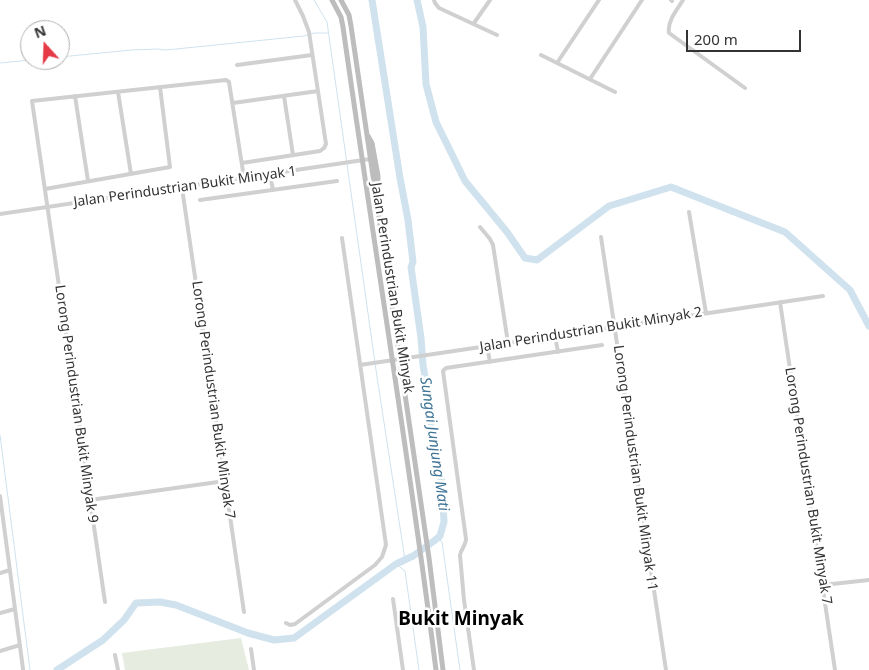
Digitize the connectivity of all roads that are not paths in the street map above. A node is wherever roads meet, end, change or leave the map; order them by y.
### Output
1 (295, 0) edge
2 (332, 0) edge
3 (342, 0) edge
4 (434, 0) edge
5 (490, 0) edge
6 (599, 0) edge
7 (642, 0) edge
8 (683, 0) edge
9 (474, 23) junction
10 (497, 34) dead end
11 (312, 55) junction
12 (541, 55) dead end
13 (557, 63) junction
14 (237, 65) dead end
15 (590, 80) junction
16 (160, 87) junction
17 (745, 88) dead end
18 (318, 91) junction
19 (118, 92) junction
20 (615, 92) dead end
21 (75, 96) junction
22 (284, 96) junction
23 (233, 103) junction
24 (366, 133) junction
25 (293, 155) junction
26 (370, 159) junction
27 (362, 160) junction
28 (242, 163) junction
29 (131, 174) junction
30 (270, 175) junction
31 (244, 178) junction
32 (88, 181) junction
33 (337, 181) dead end
34 (45, 188) junction
35 (182, 188) junction
36 (273, 190) junction
37 (375, 195) junction
38 (200, 200) dead end
39 (48, 207) junction
40 (689, 212) dead end
41 (0, 214) edge
42 (480, 227) dead end
43 (601, 237) dead end
44 (342, 238) dead end
45 (823, 296) dead end
46 (780, 302) junction
47 (706, 313) junction
48 (615, 327) junction
49 (555, 336) junction
50 (508, 343) junction
51 (487, 346) junction
52 (602, 346) dead end
53 (558, 352) junction
54 (400, 359) junction
55 (392, 360) junction
56 (490, 362) junction
57 (360, 365) junction
58 (225, 481) junction
59 (0, 498) edge
60 (90, 500) junction
61 (2, 532) edge
62 (10, 570) junction
63 (0, 573) edge
64 (869, 580) edge
65 (823, 585) junction
66 (393, 598) dead end
67 (105, 602) dead end
68 (15, 609) junction
69 (244, 612) dead end
70 (0, 613) edge
71 (286, 623) dead end
72 (20, 645) junction
73 (251, 649) dead end
74 (0, 651) edge
75 (115, 655) dead end
76 (23, 669) edge
77 (118, 670) edge
78 (254, 670) edge
79 (403, 670) edge
80 (436, 670) edge
81 (443, 670) edge
82 (474, 670) edge
83 (666, 670) edge
84 (836, 670) edge

1 - 11 street
2 - 27 main road, Jalan Perindustrian Bukit Minyak
3 - 24 main road, Jalan Perindustrian Bukit Minyak
4 - 9 street
5 - 9 street
6 - 13 street
7 - 15 street
8 - 17 street
9 - 10 street
11 - 14 street
11 - 18 street
12 - 13 street
13 - 15 street
15 - 20 street
16 - 19 street
16 - 23 street
16 - 29 street
18 - 22 street
18 - 25 street
19 - 21 street
19 - 29 street
21 - 32 street
21 - 34 street, Lorong Perindustrian Bukit Minyak 9
22 - 23 street
22 - 25 street
23 - 28 street
24 - 26 main road, Jalan Perindustrian Bukit Minyak
24 - 37 main road
25 - 28 street
26 - 27 street, Jalan Perindustrian Bukit Minyak 1
26 - 37 main road, Jalan Perindustrian Bukit Minyak
27 - 30 street, Jalan Perindustrian Bukit Minyak 1
27 - 55 main road, Jalan Perindustrian Bukit Minyak
28 - 31 street
29 - 32 street
30 - 31 street, Jalan Perindustrian Bukit Minyak 1
30 - 36 street
31 - 35 street, Jalan Perindustrian Bukit Minyak 1
32 - 34 street
33 - 36 street, Jalan Perindustrian Bukit Minyak 1
34 - 39 street, Lorong Perindustrian Bukit Minyak 9
35 - 39 street, Jalan Perindustrian Bukit Minyak 1
35 - 58 street, Lorong Perindustrian Bukit Minyak 7
36 - 38 street, Jalan Perindustrian Bukit Minyak 1
37 - 54 main road, Jalan Perindustrian Bukit Minyak
39 - 41 street, Jalan Perindustrian Bukit Minyak 1
39 - 60 street, Lorong Perindustrian Bukit Minyak 9
40 - 47 street
42 - 50 street
43 - 48 street, Lorong Perindustrian Bukit Minyak 11
44 - 57 street
45 - 46 street, Jalan Perindustrian Bukit Minyak 2
46 - 47 street, Jalan Perindustrian Bukit Minyak 2
46 - 65 street, Lorong Perindustrian Bukit Minyak 7
47 - 48 street, Jalan Perindustrian Bukit Minyak 2
48 - 49 street, Jalan Perindustrian Bukit Minyak 2
48 - 83 street, Lorong Perindustrian Bukit Minyak 11
49 - 50 street, Jalan Perindustrian Bukit Minyak 2
49 - 53 street
50 - 51 street, Jalan Perindustrian Bukit Minyak 2
51 - 54 street, Jalan Perindustrian Bukit Minyak 2
51 - 56 street
52 - 53 street
53 - 56 street
54 - 55 street, Jalan Perindustrian Bukit Minyak 2
54 - 81 main road, Jalan Perindustrian Bukit Minyak
55 - 57 street, Jalan Perindustrian Bukit Minyak 2
55 - 80 main road, Jalan Perindustrian Bukit Minyak
56 - 82 street
57 - 71 street
58 - 60 street
58 - 69 street, Lorong Perindustrian Bukit Minyak 7
59 - 61 street
60 - 67 street, Lorong Perindustrian Bukit Minyak 9
61 - 62 street
62 - 63 street
62 - 68 street
64 - 65 street
65 - 84 street, Lorong Perindustrian Bukit Minyak 7
66 - 79 street
68 - 70 street
68 - 72 street
72 - 74 street
72 - 76 street
73 - 78 street
75 - 77 street

